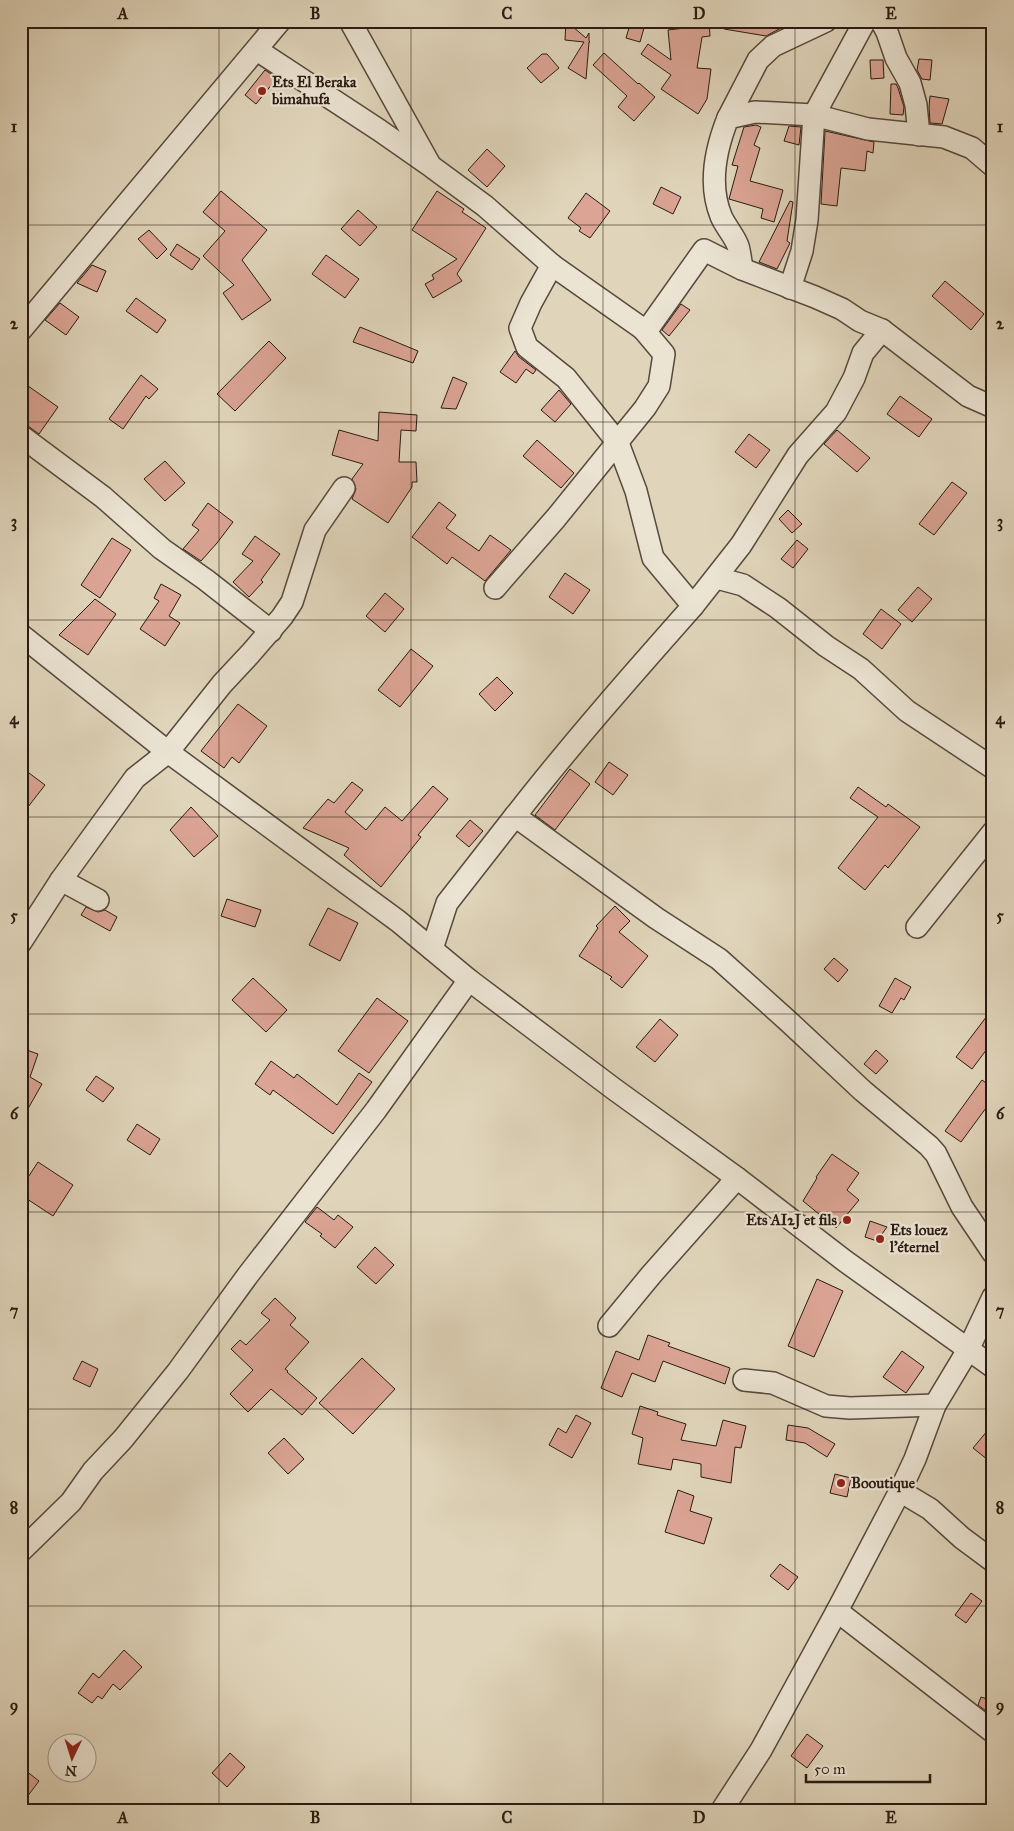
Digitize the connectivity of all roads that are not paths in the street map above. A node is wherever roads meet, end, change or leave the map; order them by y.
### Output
1 (280, 21) edge
2 (350, 21) edge
3 (826, 21) edge
4 (865, 21) edge
5 (881, 21) edge
6 (257, 50) junction
7 (814, 115) junction
8 (728, 118) junction
9 (919, 135) junction
10 (993, 166) edge
11 (432, 167) junction
12 (552, 266) junction
13 (742, 269) junction
14 (790, 288) junction
15 (643, 329) junction
16 (21, 330) edge
17 (882, 330) junction
18 (993, 407) edge
19 (21, 436) edge
20 (618, 443) junction
21 (344, 488) dead end
22 (717, 578) junction
23 (494, 588) dead end
24 (693, 606) junction
25 (270, 631) junction
26 (21, 635) edge
27 (168, 752) junction
28 (993, 768) edge
29 (515, 816) junction
30 (993, 832) edge
31 (61, 880) junction
32 (98, 900) dead end
33 (917, 927) dead end
34 (21, 942) edge
35 (432, 949) junction
36 (469, 980) junction
37 (737, 1178) junction
38 (993, 1254) edge
39 (993, 1297) edge
40 (609, 1326) dead end
41 (968, 1350) junction
42 (993, 1367) edge
43 (744, 1380) dead end
44 (935, 1406) junction
45 (900, 1491) junction
46 (21, 1552) edge
47 (993, 1561) edge
48 (837, 1610) junction
49 (993, 1732) edge
50 (722, 1810) edge

1 - 6 street
2 - 11 street
3 - 8 street
4 - 7 street
5 - 9 street
6 - 11 street
6 - 16 street
7 - 8 street
7 - 9 street
7 - 14 street
8 - 13 street
9 - 10 street
11 - 12 street
12 - 15 street
12 - 20 street
13 - 14 street
13 - 15 street
14 - 17 street
15 - 20 street
17 - 18 street
17 - 22 street
19 - 25 street
20 - 23 street
20 - 24 street
21 - 25 street
22 - 24 street
22 - 28 street
24 - 29 street
25 - 27 street
26 - 27 street
27 - 31 street
27 - 35 street
29 - 35 street
29 - 38 street
30 - 33 street
31 - 32 street
31 - 34 street
35 - 36 street
36 - 37 street
36 - 46 street
37 - 40 street
37 - 41 street
39 - 41 street
41 - 42 street
41 - 44 street
43 - 44 street
44 - 45 street
45 - 47 street
45 - 48 street
48 - 49 street
48 - 50 street

